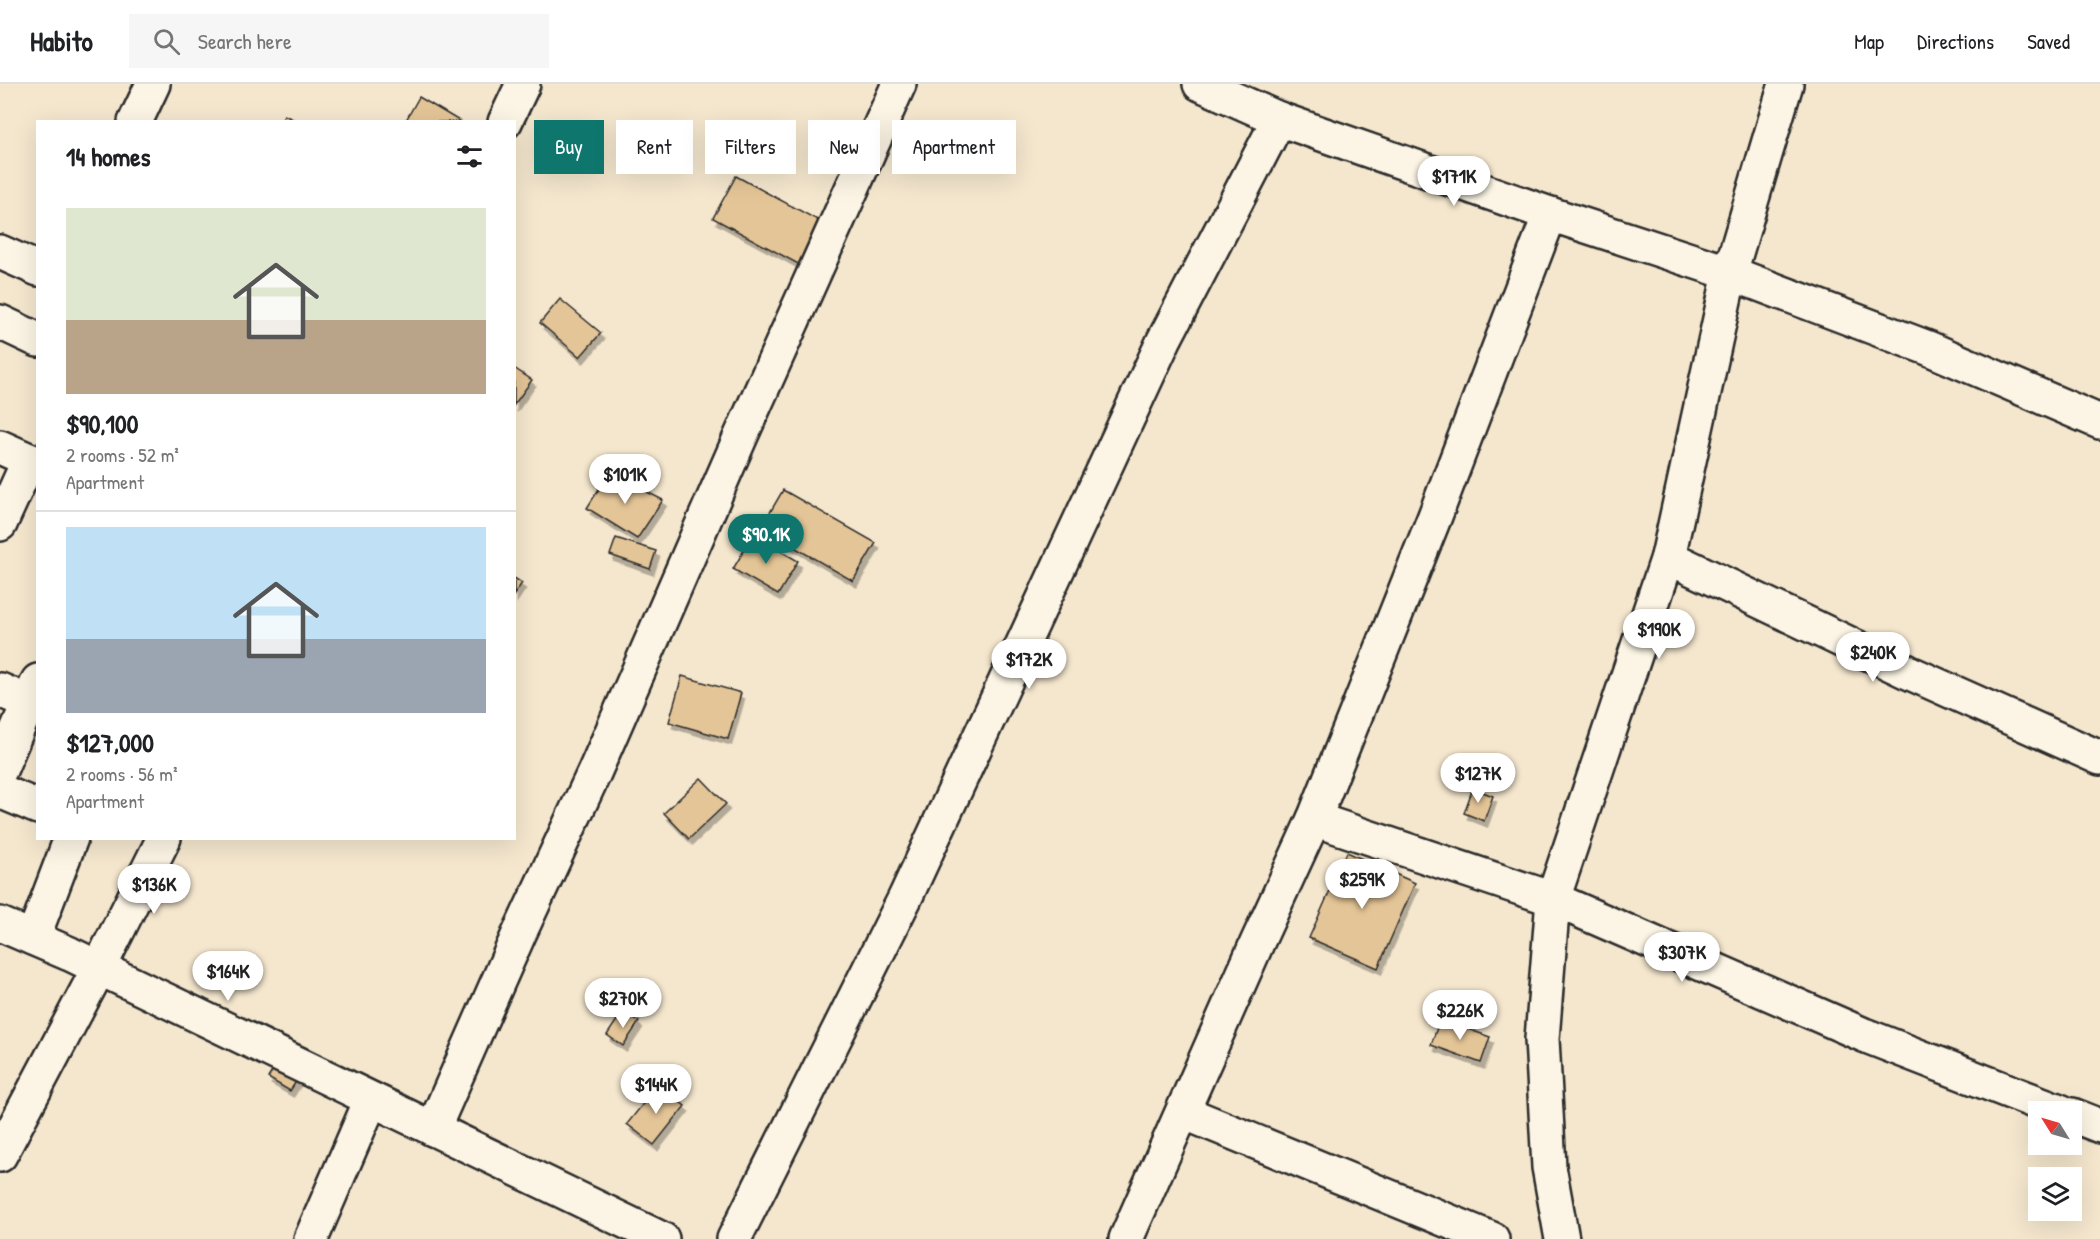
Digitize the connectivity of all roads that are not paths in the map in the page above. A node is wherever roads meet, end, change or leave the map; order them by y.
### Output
1 (153, 84) edge
2 (523, 84) edge
3 (899, 84) edge
4 (1202, 84) edge
5 (1786, 84) edge
6 (1279, 119) junction
7 (136, 120) edge
8 (506, 120) edge
9 (1550, 214) junction
10 (0, 252) edge
11 (36, 268) edge
12 (1730, 273) junction
13 (0, 322) edge
14 (36, 339) edge
15 (2100, 422) edge
16 (22, 457) edge
17 (0, 524) edge
18 (1668, 557) junction
19 (22, 691) edge
20 (2100, 758) edge
21 (0, 770) edge
22 (0, 791) edge
23 (36, 806) edge
24 (1314, 819) junction
25 (70, 840) edge
26 (163, 840) edge
27 (1553, 899) junction
28 (0, 924) edge
29 (33, 938) junction
30 (99, 968) junction
31 (371, 1100) junction
32 (2034, 1101) edge
33 (1184, 1112) junction
34 (2082, 1119) edge
35 (2100, 1126) edge
36 (433, 1129) junction
37 (0, 1155) edge
38 (311, 1239) edge
39 (662, 1239) edge
40 (734, 1239) edge
41 (1126, 1239) edge
42 (1492, 1239) edge
43 (1562, 1239) edge

1 - 7 street
2 - 8 street
3 - 36 street
4 - 6 street
5 - 12 street
6 - 9 street
6 - 40 street
9 - 12 street
9 - 24 street
10 - 11 street
12 - 15 street
12 - 18 street
13 - 14 street
16 - 17 street
18 - 20 street
18 - 27 street
19 - 21 street
22 - 23 street
24 - 27 street
24 - 33 street
25 - 29 street
26 - 30 street
27 - 32 street
27 - 43 street
28 - 29 street
29 - 30 street
30 - 31 street
30 - 37 street
31 - 36 street
31 - 38 street
33 - 41 street
33 - 42 street
34 - 35 street
36 - 39 street

